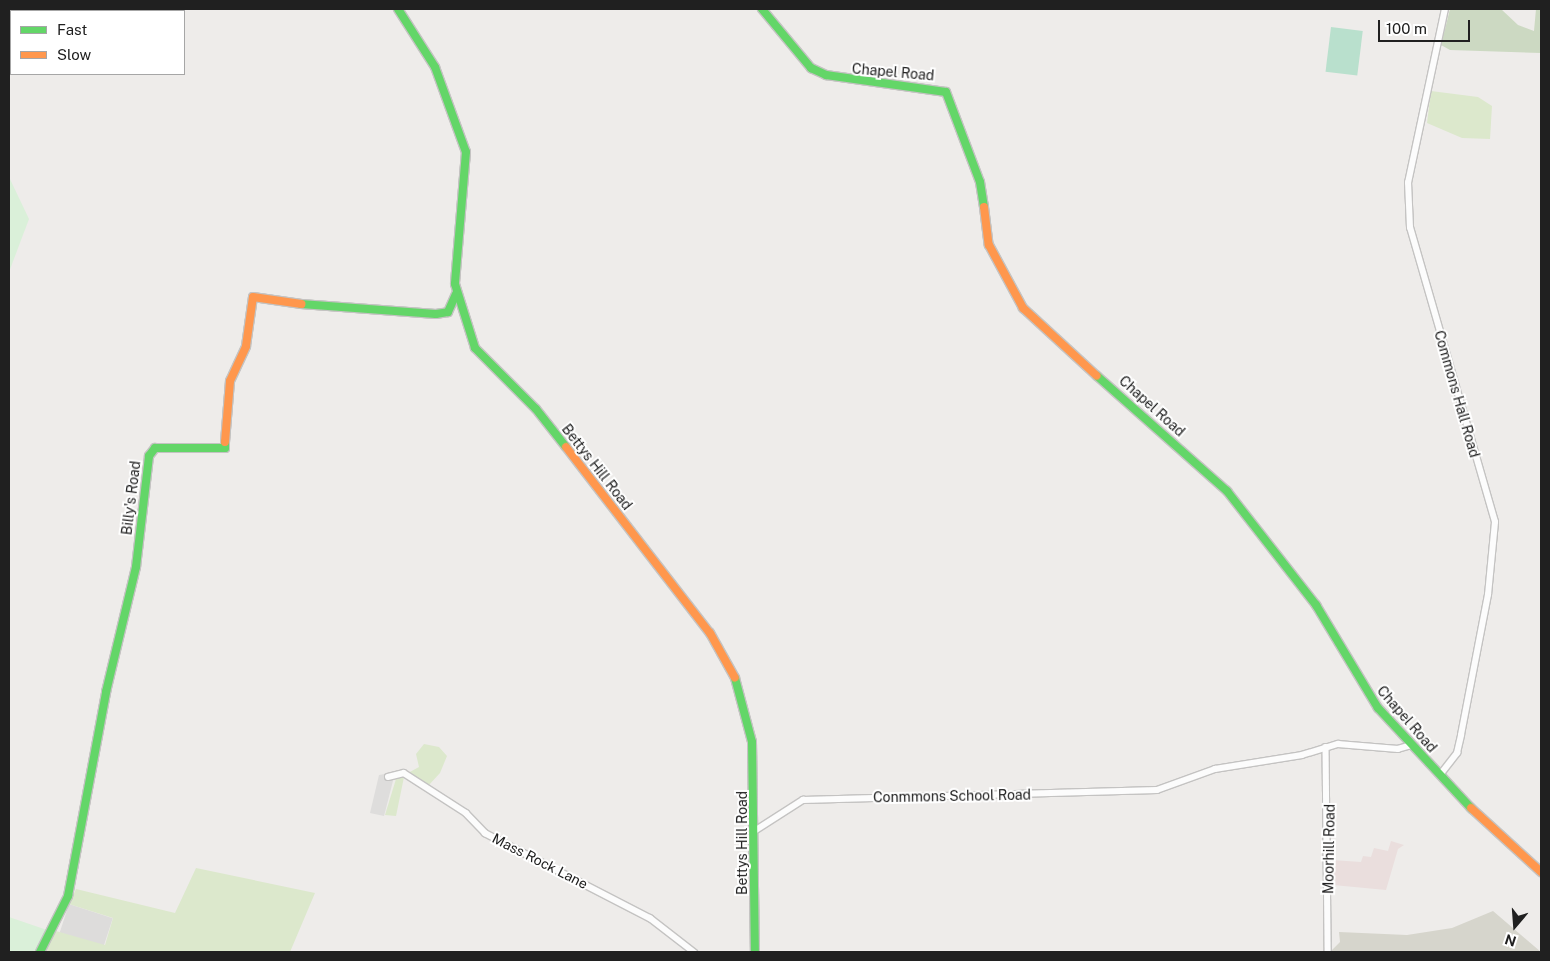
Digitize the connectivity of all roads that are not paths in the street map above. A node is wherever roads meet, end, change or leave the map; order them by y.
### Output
1 (398, 9) edge
2 (762, 9) edge
3 (1445, 9) edge
4 (456, 294) junction
5 (1412, 745) junction
6 (1326, 747) junction
7 (1440, 776) junction
8 (388, 777) dead end
9 (756, 830) junction
10 (1541, 872) edge
11 (40, 952) edge
12 (694, 952) edge
13 (755, 952) edge
14 (1328, 952) edge

1 - 4 street, Bettys Hill Road
2 - 5 street, Chapel Road
3 - 7 street, Commons Hall Road
4 - 9 street, Bettys Hill Road
4 - 11 street, Billy's Road
5 - 6 street, Conmmons School Road
5 - 7 street, Chapel Road
6 - 9 street, Conmmons School Road
6 - 14 street, Moorhill Road
7 - 10 street, Chapel Road
8 - 12 street, Mass Rock Lane
9 - 13 street, Bettys Hill Road

